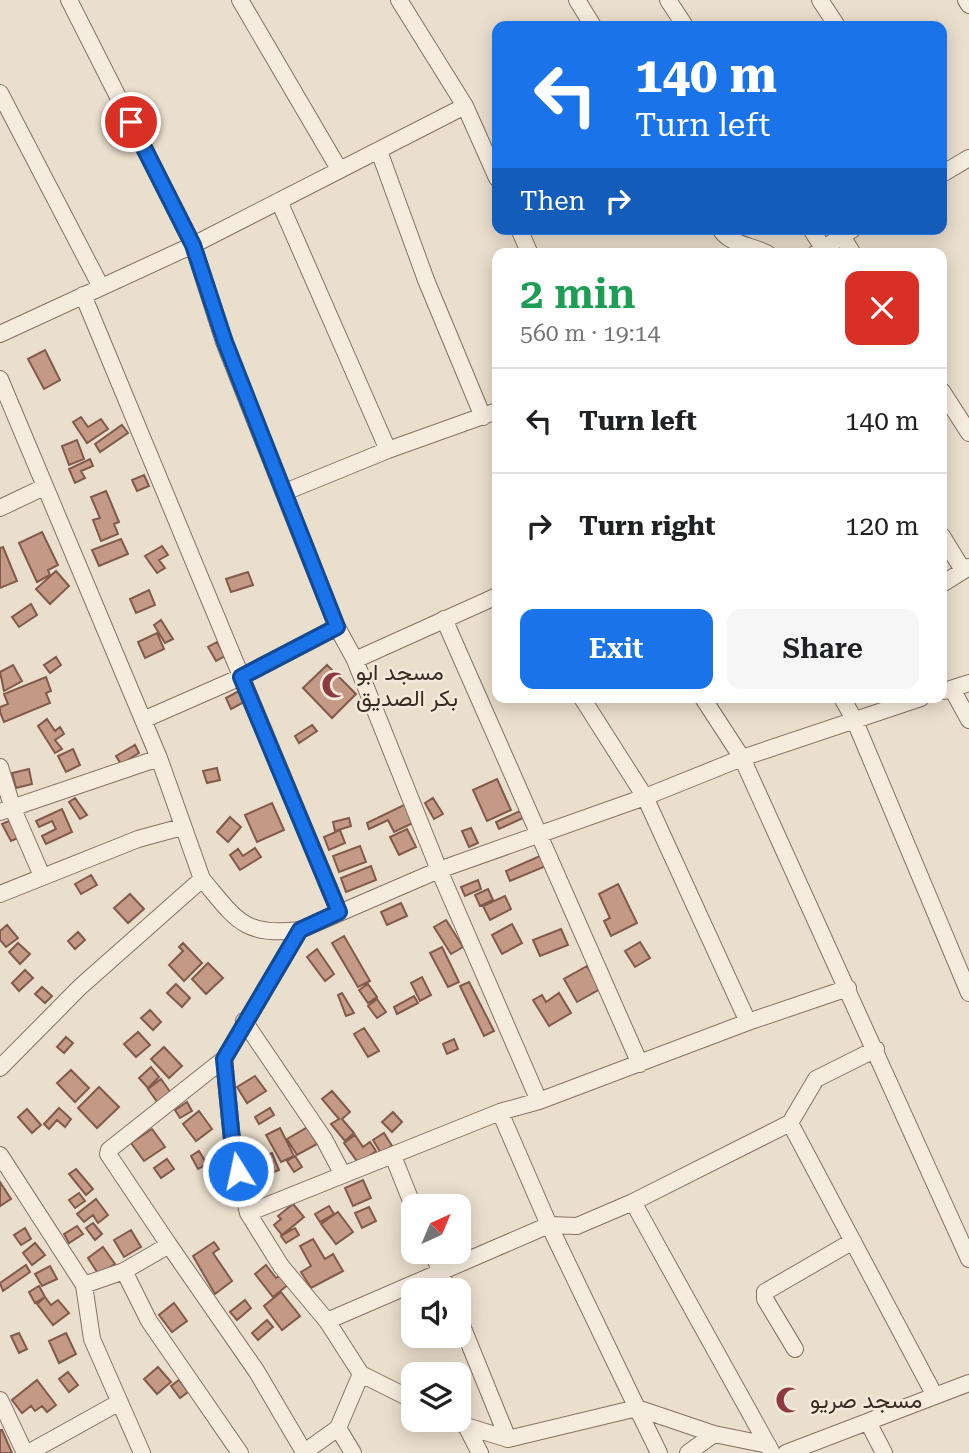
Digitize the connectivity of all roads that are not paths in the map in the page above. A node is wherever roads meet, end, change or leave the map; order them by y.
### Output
1 (69, 0) edge
2 (240, 0) edge
3 (399, 0) edge
4 (577, 0) edge
5 (668, 0) edge
6 (820, 0) edge
7 (966, 0) edge
8 (969, 5) edge
9 (590, 21) edge
10 (682, 21) edge
11 (834, 21) edge
12 (0, 93) edge
13 (465, 106) junction
14 (379, 151) junction
15 (969, 158) edge
16 (492, 167) edge
17 (339, 169) junction
18 (947, 171) edge
19 (279, 201) junction
20 (726, 235) edge
21 (844, 235) edge
22 (193, 245) junction
23 (757, 248) edge
24 (824, 248) edge
25 (101, 287) junction
26 (83, 295) junction
27 (0, 334) edge
28 (0, 379) edge
29 (947, 399) edge
30 (490, 414) edge
31 (969, 433) edge
32 (388, 450) junction
33 (44, 487) junction
34 (285, 492) junction
35 (0, 508) edge
36 (947, 543) edge
37 (966, 569) edge
38 (947, 581) edge
39 (492, 598) edge
40 (444, 619) junction
41 (337, 627) junction
42 (355, 660) junction
43 (241, 677) junction
44 (969, 682) edge
45 (947, 691) edge
46 (947, 692) edge
47 (585, 703) edge
48 (706, 703) edge
49 (845, 703) edge
50 (905, 703) edge
51 (854, 719) junction
52 (143, 720) junction
53 (969, 720) edge
54 (159, 758) junction
55 (742, 758) junction
56 (0, 767) edge
57 (645, 797) junction
58 (6, 810) edge
59 (182, 827) junction
60 (538, 833) junction
61 (439, 870) junction
62 (42, 876) junction
63 (202, 879) junction
64 (0, 894) edge
65 (339, 912) junction
66 (300, 930) junction
67 (848, 988) junction
68 (969, 993) edge
69 (244, 1021) junction
70 (748, 1022) junction
71 (876, 1049) junction
72 (224, 1059) junction
73 (640, 1063) junction
74 (0, 1068) edge
75 (540, 1101) junction
76 (500, 1112) junction
77 (790, 1123) junction
78 (0, 1155) edge
79 (393, 1156) junction
80 (343, 1175) junction
81 (408, 1194) edge
82 (633, 1202) junction
83 (248, 1213) junction
84 (549, 1225) junction
85 (853, 1241) junction
86 (169, 1245) junction
87 (969, 1259) edge
88 (437, 1264) edge
89 (124, 1271) junction
90 (440, 1272) junction
91 (443, 1278) edge
92 (85, 1285) junction
93 (327, 1321) junction
94 (471, 1347) edge
95 (795, 1349) dead end
96 (361, 1374) junction
97 (969, 1383) edge
98 (401, 1394) edge
99 (935, 1396) junction
100 (0, 1400) edge
101 (118, 1404) junction
102 (637, 1408) junction
103 (868, 1422) junction
104 (471, 1427) edge
105 (338, 1429) junction
106 (465, 1432) edge
107 (715, 1434) junction
108 (509, 1439) junction
109 (770, 1449) edge
110 (26, 1453) edge
111 (142, 1453) edge
112 (240, 1453) edge
113 (303, 1453) edge
114 (353, 1453) edge
115 (480, 1453) edge
116 (659, 1453) edge
117 (688, 1453) edge
118 (787, 1453) edge
119 (884, 1453) edge

1 - 22 street
2 - 17 street
3 - 13 street
4 - 9 street
5 - 10 street
6 - 11 street
7 - 8 street
12 - 25 street
13 - 14 street
13 - 16 street
14 - 17 street
14 - 30 street
15 - 18 street
17 - 19 street
19 - 22 street
19 - 32 street
20 - 23 street
21 - 24 street
22 - 25 street
22 - 34 street
25 - 26 street
26 - 27 street
26 - 43 street
28 - 33 street
29 - 31 street
30 - 32 street
32 - 34 street
33 - 35 street
33 - 52 street
34 - 41 street
36 - 37 street
37 - 38 street
39 - 40 street
40 - 42 street
40 - 60 street
41 - 42 street
41 - 43 street
42 - 61 street
43 - 52 street
43 - 65 street
44 - 45 street
46 - 53 street
47 - 57 street
48 - 55 street
49 - 51 street
50 - 51 street
51 - 55 street
51 - 68 street
52 - 54 street
54 - 58 street
54 - 59 street
55 - 57 street
55 - 67 street
56 - 58 street
57 - 60 street
57 - 70 street
58 - 62 street
59 - 62 street
59 - 63 street
60 - 61 street
60 - 73 street
61 - 65 street
61 - 75 street
62 - 64 street
63 - 66 street
63 - 74 street
65 - 66 street
66 - 69 street
67 - 70 street
67 - 71 street
69 - 72 street
69 - 80 street
70 - 73 street
71 - 77 street
71 - 87 street
72 - 83 street
72 - 86 street
73 - 75 street
75 - 76 street
76 - 79 street
76 - 84 street
77 - 82 street
77 - 85 street
78 - 92 street
79 - 80 street
79 - 81 street
80 - 83 street
82 - 84 street
82 - 109 street
83 - 93 street
84 - 90 street
84 - 102 street
85 - 95 street
85 - 99 street
86 - 89 street
86 - 113 street
88 - 90 street
89 - 92 street
89 - 112 street
90 - 91 street
90 - 93 street
92 - 101 street
93 - 96 street
94 - 108 street
96 - 98 street
96 - 105 street
97 - 99 street
99 - 103 street
100 - 110 street
101 - 110 street
101 - 111 street
102 - 107 street
102 - 108 street
102 - 116 street
103 - 118 street
103 - 119 street
104 - 108 street
105 - 113 street
105 - 114 street
106 - 115 street
107 - 109 street
107 - 117 street

